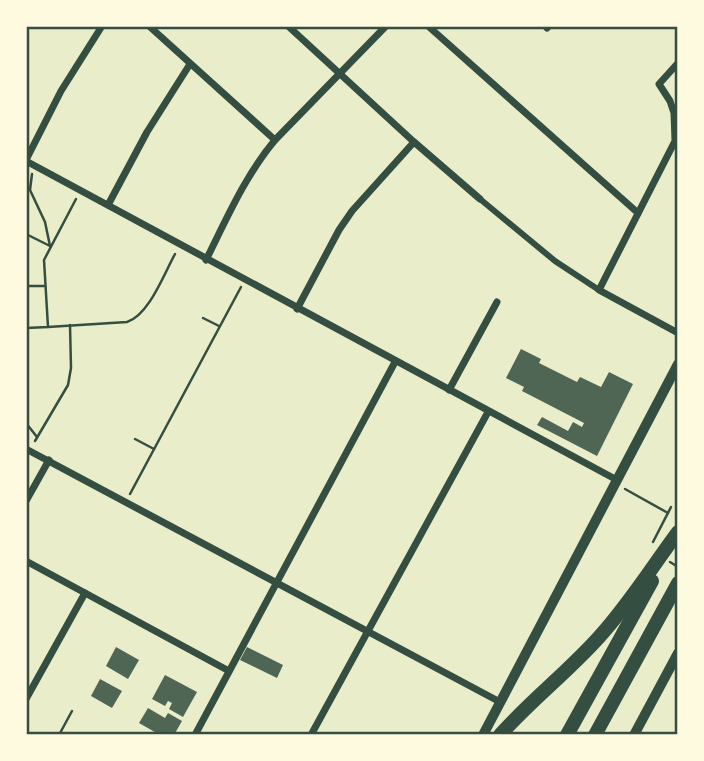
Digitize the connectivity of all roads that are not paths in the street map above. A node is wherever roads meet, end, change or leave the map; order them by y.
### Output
1 (102, 26) edge
2 (149, 26) edge
3 (288, 26) edge
4 (386, 26) edge
5 (428, 26) edge
6 (678, 63) edge
7 (190, 64) junction
8 (339, 73) junction
9 (275, 140) junction
10 (414, 142) junction
11 (26, 161) edge
12 (480, 199) joint
13 (108, 205) junction
14 (638, 213) junction
15 (206, 260) junction
16 (599, 290) junction
17 (497, 302) dead end
18 (297, 309) junction
19 (678, 333) edge
20 (395, 362) junction
21 (678, 364) edge
22 (449, 390) junction
23 (488, 412) junction
24 (28, 450) edge
25 (49, 460) junction
26 (621, 483) junction
27 (26, 501) edge
28 (678, 533) edge
29 (26, 561) edge
30 (276, 582) junction
31 (678, 583) edge
32 (85, 593) junction
33 (367, 631) junction
34 (678, 653) edge
35 (229, 671) junction
36 (26, 699) edge
37 (500, 702) junction
38 (195, 735) edge
39 (311, 735) edge
40 (483, 735) edge
41 (499, 735) edge
42 (567, 735) edge
43 (595, 735) edge
44 (634, 735) edge

1 - 11 street
2 - 7 street
3 - 8 street
4 - 8 street
5 - 14 street
6 - 14 street
7 - 9 street
7 - 13 street
8 - 9 street
8 - 10 street
9 - 15 street
10 - 12 street
10 - 18 street
11 - 13 street
12 - 16 street
13 - 15 street
14 - 16 street
15 - 18 street
16 - 19 street
17 - 22 street
18 - 20 street
20 - 22 street
20 - 30 street
21 - 26 main road
22 - 23 street
23 - 26 street
23 - 33 street
24 - 25 street
25 - 27 street
25 - 30 street
26 - 37 main road
28 - 41 highway
28 - 42 highway
29 - 32 street
30 - 33 street
30 - 35 street
31 - 43 highway
32 - 35 street
32 - 36 street
33 - 37 street
33 - 39 street
34 - 44 main road
35 - 38 street
37 - 40 main road

